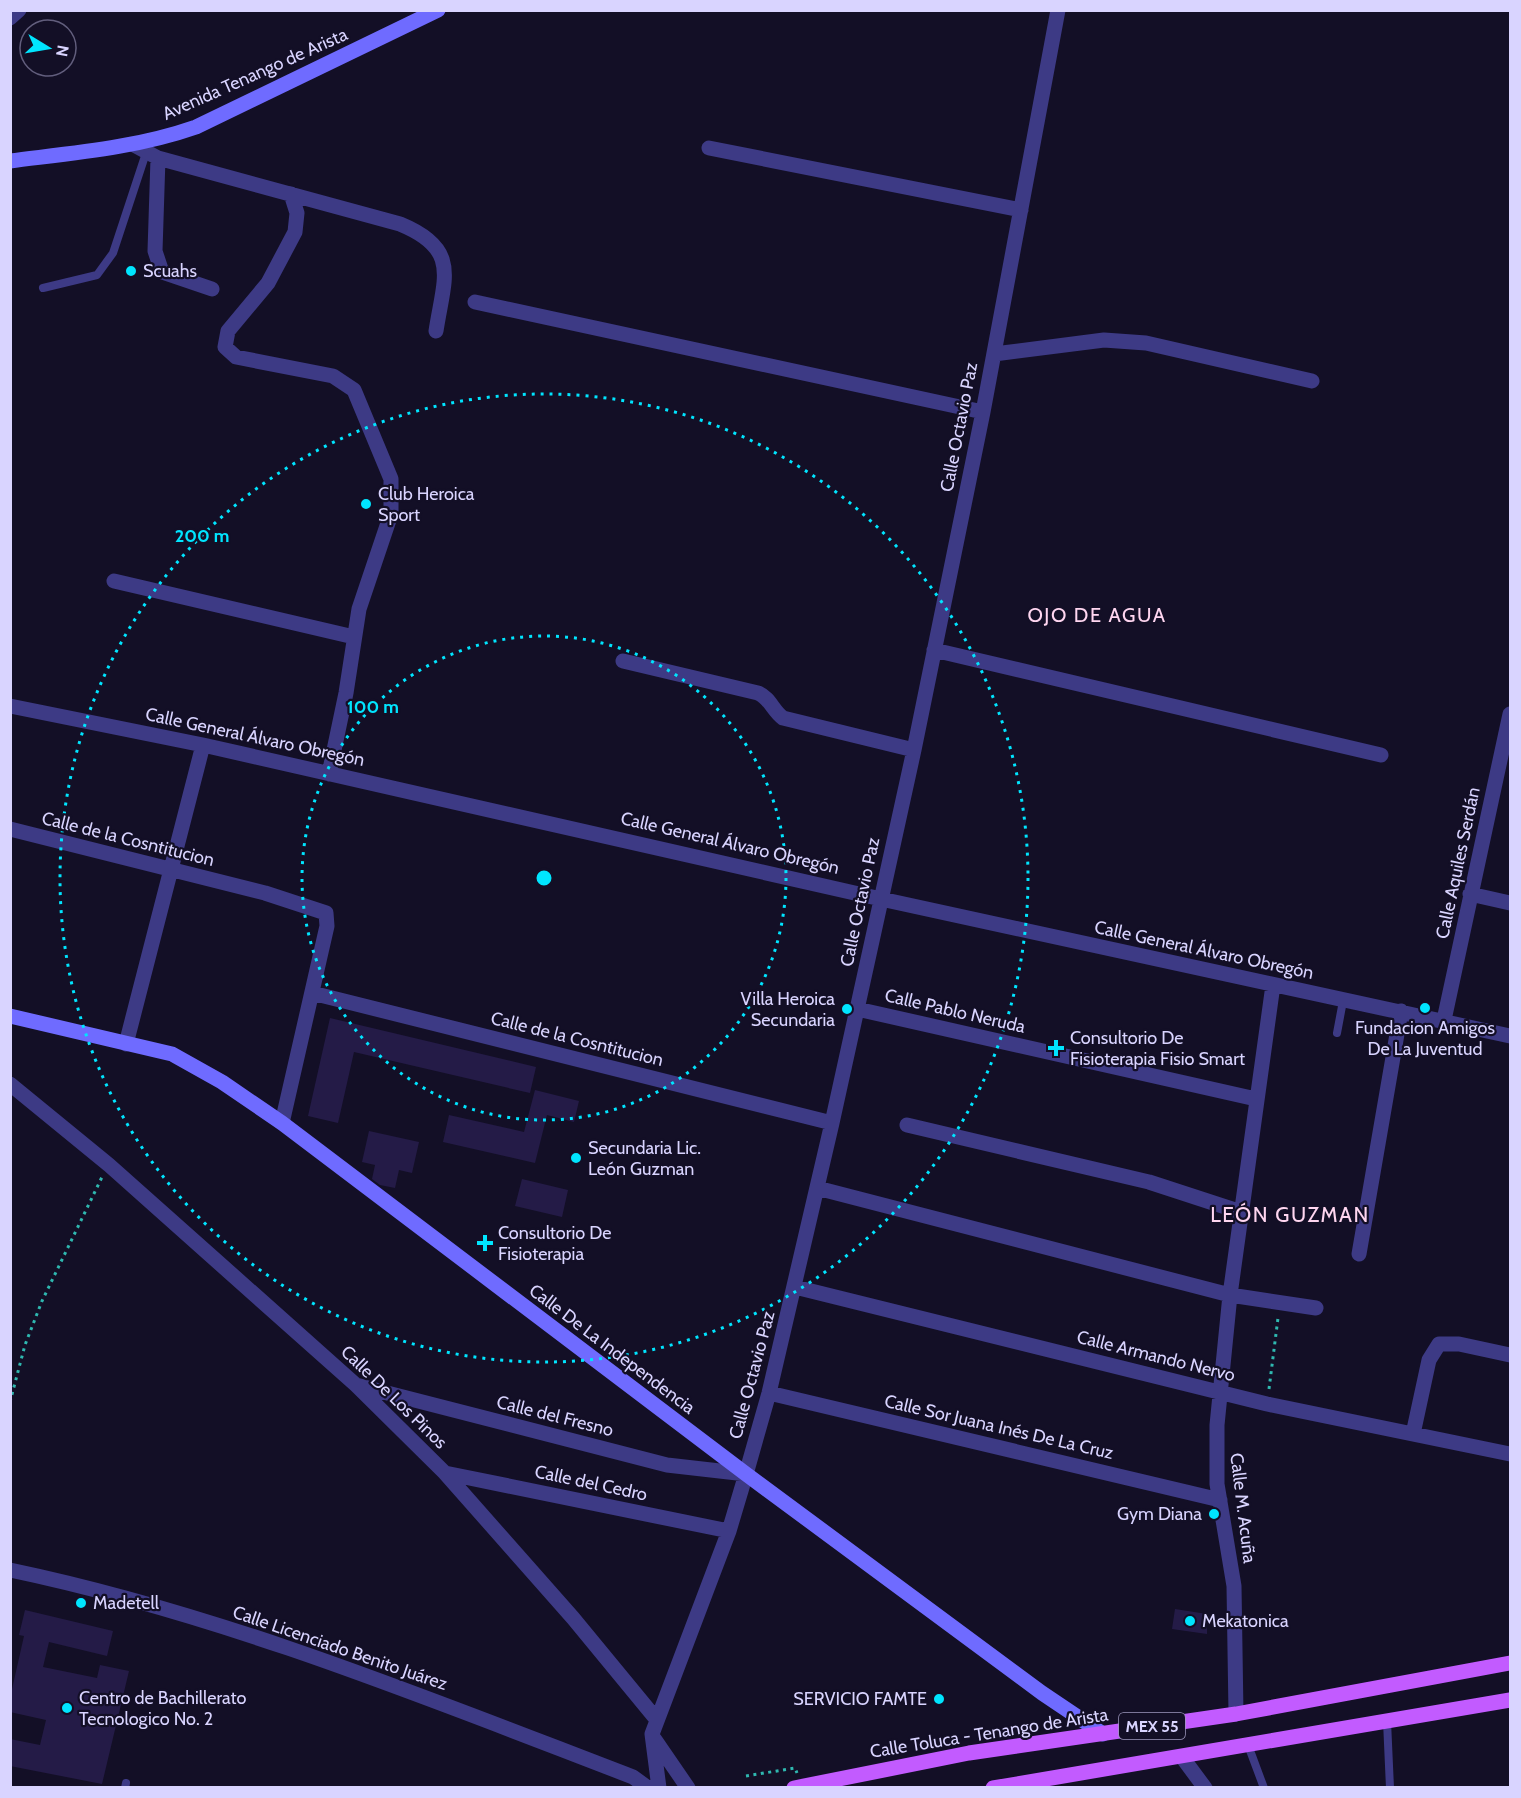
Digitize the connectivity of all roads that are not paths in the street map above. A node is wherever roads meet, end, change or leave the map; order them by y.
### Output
1 (19, 10) edge
2 (438, 10) edge
3 (1058, 10) edge
4 (10, 18) edge
5 (709, 148) dead end
6 (146, 152) junction
7 (10, 161) edge
8 (291, 194) junction
9 (1021, 210) junction
10 (43, 288) dead end
11 (213, 289) dead end
12 (475, 302) dead end
13 (436, 331) dead end
14 (994, 354) junction
15 (1312, 381) dead end
16 (983, 412) junction
17 (114, 581) dead end
18 (354, 637) junction
19 (934, 650) junction
20 (623, 661) dead end
21 (10, 706) edge
22 (1510, 714) edge
23 (203, 745) junction
24 (914, 750) junction
25 (1381, 755) dead end
26 (1504, 773) edge
27 (329, 774) junction
28 (10, 829) edge
29 (173, 870) junction
30 (1470, 894) junction
31 (881, 899) junction
32 (1510, 903) edge
33 (1273, 985) junction
34 (312, 993) junction
35 (1343, 1001) junction
36 (857, 1009) junction
37 (1401, 1011) junction
38 (10, 1016) edge
39 (1444, 1020) junction
40 (1337, 1033) dead end
41 (1510, 1036) edge
42 (126, 1044) junction
43 (10, 1083) edge
44 (1256, 1099) junction
45 (282, 1123) junction
46 (832, 1123) junction
47 (907, 1125) dead end
48 (817, 1188) junction
49 (1241, 1212) junction
50 (1359, 1254) dead end
51 (795, 1287) junction
52 (1230, 1295) junction
53 (1316, 1308) dead end
54 (1510, 1355) edge
55 (356, 1385) junction
56 (1221, 1392) junction
57 (769, 1393) junction
58 (1413, 1434) junction
59 (1510, 1454) edge
60 (445, 1473) junction
61 (746, 1474) junction
62 (1220, 1500) junction
63 (729, 1531) junction
64 (10, 1570) edge
65 (1508, 1666) edge
66 (1510, 1700) edge
67 (1236, 1714) junction
68 (1387, 1721) junction
69 (652, 1734) junction
70 (1103, 1734) junction
71 (1248, 1745) junction
72 (1182, 1757) junction
73 (648, 1788) edge
74 (659, 1788) edge
75 (688, 1788) edge
76 (794, 1788) edge
77 (993, 1788) edge
78 (1206, 1788) edge
79 (1264, 1788) edge
80 (1390, 1788) edge

1 - 4 street
2 - 6 street, Avenida Tenango de Arista
3 - 9 street, Calle Octavio Paz
5 - 9 street
6 - 7 street, Avenida Tenango de Arista
6 - 8 street
6 - 10 lane
6 - 11 street
8 - 13 street
8 - 18 street
9 - 14 street, Calle Octavio Paz
12 - 16 street
14 - 15 street
14 - 16 street, Calle Octavio Paz
16 - 19 street, Calle Octavio Paz
17 - 18 street
18 - 27 street
19 - 24 street, Calle Octavio Paz
19 - 25 street
20 - 24 street
21 - 23 street, Calle General Álvaro Obregón
22 - 26 street, Calle Aquiles Serdán
23 - 27 street, Calle General Álvaro Obregón
23 - 29 street
24 - 31 street, Calle Octavio Paz
26 - 30 street, Calle Aquiles Serdán
27 - 31 street, Calle General Álvaro Obregón
28 - 29 street, Calle de la Cosntitucion
29 - 34 street, Calle de la Cosntitucion
29 - 42 street
30 - 32 street
30 - 39 street, Calle Aquiles Serdán
31 - 33 street, Calle General Álvaro Obregón
31 - 36 street, Calle Octavio Paz
33 - 35 street, Calle General Álvaro Obregón
33 - 44 street, Calle M. Acuña
34 - 45 street
34 - 46 street, Calle de la Cosntitucion
35 - 37 street, Calle General Álvaro Obregón
35 - 40 lane
36 - 44 street, Calle Pablo Neruda
36 - 46 street, Calle Octavio Paz
37 - 39 street, Calle General Álvaro Obregón
37 - 50 street
38 - 42 street, Calle De La Independencia
39 - 41 street, Calle General Álvaro Obregón
42 - 45 street, Calle De La Independencia
43 - 55 street, Calle De Los Pinos
44 - 49 street, Calle M. Acuña
45 - 61 street, Calle De La Independencia
46 - 48 street, Calle Octavio Paz
47 - 49 street
48 - 51 street, Calle Octavio Paz
48 - 52 street
49 - 52 street, Calle M. Acuña
51 - 56 street, Calle Armando Nervo
51 - 57 street, Calle Octavio Paz
52 - 53 street
52 - 56 street, Calle M. Acuña
54 - 58 street
55 - 60 street, Calle De Los Pinos
55 - 61 street, Calle del Fresno
56 - 58 street, Calle Armando Nervo
56 - 62 street, Calle M. Acuña
57 - 61 street, Calle Octavio Paz
57 - 62 street, Calle Sor Juana Inés De La Cruz
58 - 59 street, Calle Armando Nervo
60 - 63 street, Calle del Cedro
60 - 69 street, Calle De Los Pinos
61 - 63 street, Calle Octavio Paz
61 - 70 street, Calle De La Independencia
62 - 67 street, Calle M. Acuña
63 - 69 street, Calle Octavio Paz
64 - 73 street, Calle Licenciado Benito Juárez
65 - 67 main road, Calle Toluca - Tenango de Arista / MEX 55
66 - 68 main road, MEX 55
67 - 70 main road, Calle Toluca - Tenango de Arista / MEX 55
68 - 71 main road, MEX 55
68 - 80 lane
69 - 74 street, Calle Octavio Paz
69 - 75 street, Calle De Los Pinos
70 - 76 main road, Calle Toluca - Tenango de Arista / MEX 55
71 - 72 main road, MEX 55
71 - 79 lane
72 - 77 main road, MEX 55
72 - 78 street

